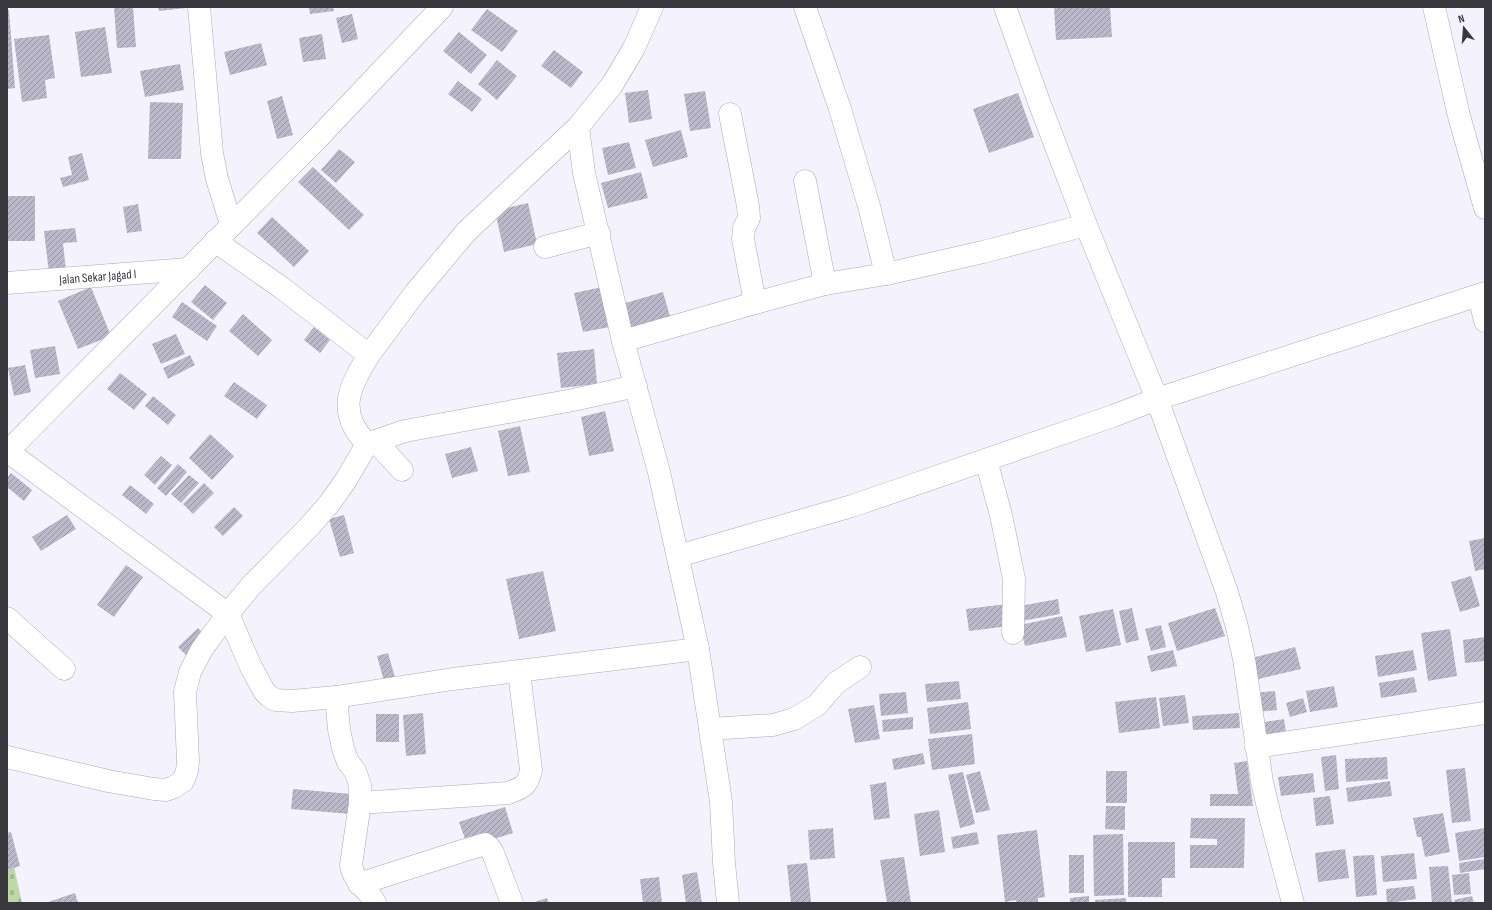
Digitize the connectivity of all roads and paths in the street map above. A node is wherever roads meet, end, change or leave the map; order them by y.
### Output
1 (199, 7) edge
2 (442, 7) edge
3 (652, 7) edge
4 (804, 7) edge
5 (1005, 7) edge
6 (1434, 7) edge
7 (730, 114) dead end
8 (578, 127) junction
9 (805, 181) dead end
10 (1485, 208) edge
11 (231, 224) junction
12 (1086, 225) junction
13 (599, 233) junction
14 (215, 241) junction
15 (545, 247) dead end
16 (188, 269) junction
17 (886, 274) junction
18 (7, 283) edge
19 (825, 284) junction
20 (1482, 295) edge
21 (755, 303) junction
22 (1485, 321) edge
23 (623, 341) junction
24 (369, 354) junction
25 (636, 386) junction
26 (1157, 399) junction
27 (371, 442) junction
28 (7, 452) edge
29 (986, 460) junction
30 (402, 470) dead end
31 (678, 556) junction
32 (228, 614) junction
33 (7, 618) edge
34 (1013, 633) dead end
35 (698, 649) junction
36 (860, 667) dead end
37 (64, 669) dead end
38 (519, 672) junction
39 (336, 696) junction
40 (1485, 713) edge
41 (710, 729) junction
42 (1256, 747) junction
43 (7, 757) edge
44 (360, 803) junction
45 (360, 884) junction
46 (375, 903) edge
47 (512, 903) edge
48 (728, 903) edge
49 (1293, 903) edge

1 - 11 street
2 - 11 street
3 - 8 street
4 - 17 street
5 - 12 street
6 - 10 street
7 - 21 street
8 - 13 street
8 - 24 street
9 - 19 street
11 - 14 street
12 - 17 street
12 - 26 street
13 - 15 street
13 - 23 street
14 - 16 street
14 - 24 street
16 - 18 street, Jalan Sekar Jagad I
16 - 28 street
17 - 19 street
19 - 21 street
20 - 22 street
20 - 26 street
21 - 23 street
23 - 25 street
24 - 27 street
25 - 27 street
25 - 31 street
26 - 29 street
26 - 42 street
27 - 30 street
27 - 32 street
28 - 32 street
29 - 31 street
29 - 34 street
31 - 35 street
32 - 39 street
32 - 43 street
33 - 37 street
35 - 38 street
35 - 41 street
36 - 41 street
38 - 39 street
38 - 44 street
39 - 44 street
40 - 42 street
41 - 48 street
42 - 49 street
44 - 45 street
45 - 46 street
45 - 47 street

